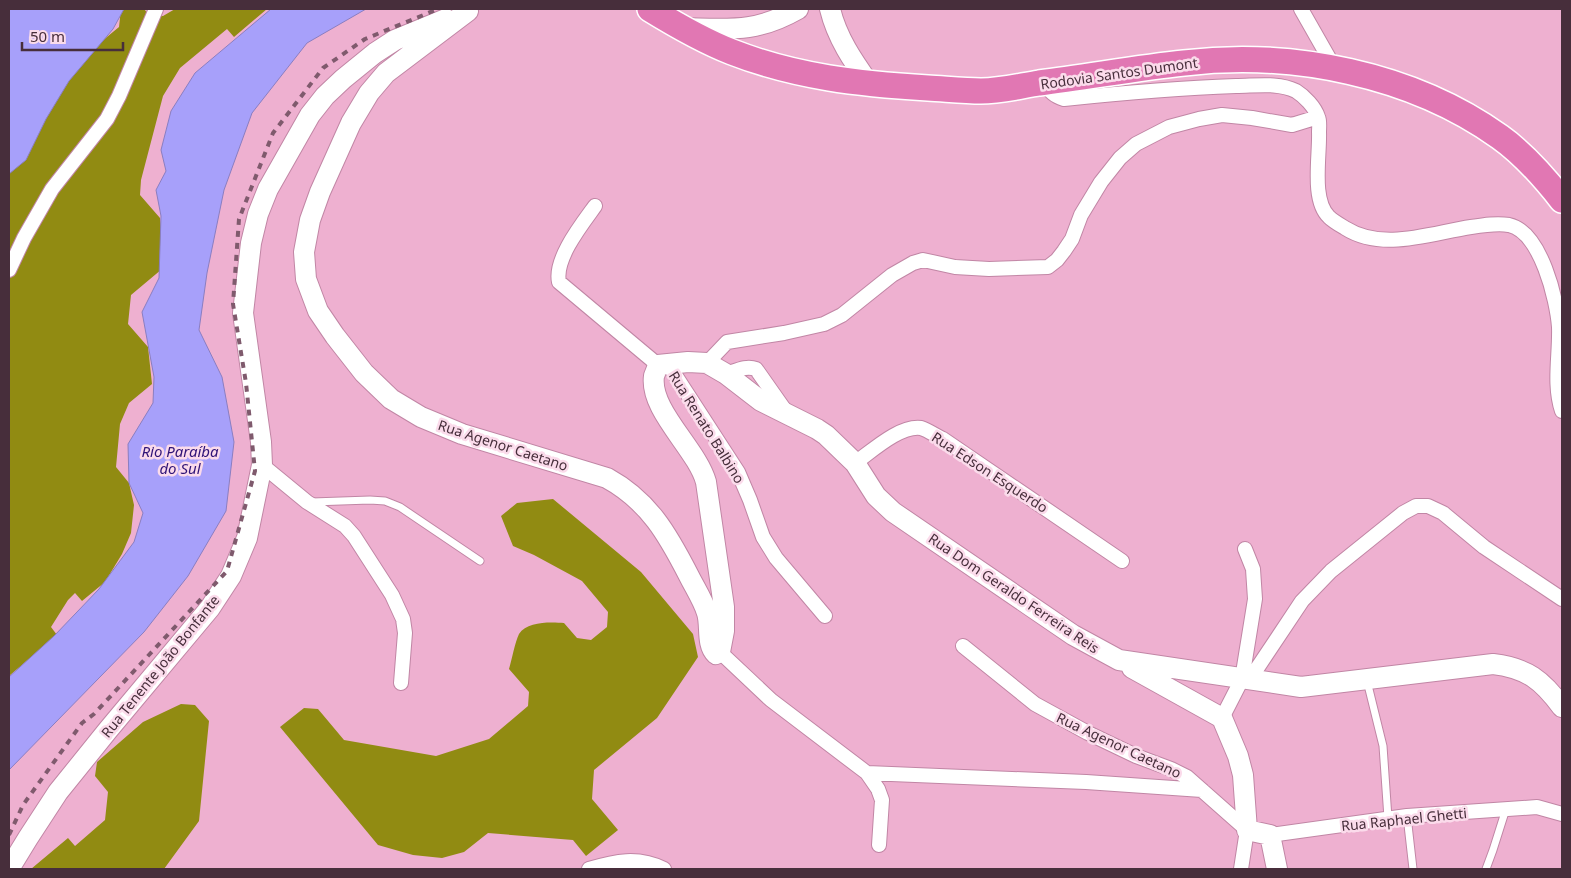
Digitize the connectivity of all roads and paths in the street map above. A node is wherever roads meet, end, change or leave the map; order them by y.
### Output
1 (156, 9) edge
2 (650, 9) edge
3 (798, 9) edge
4 (830, 9) edge
5 (1301, 9) edge
6 (470, 10) edge
7 (683, 28) junction
8 (1334, 67) junction
9 (1045, 83) junction
10 (870, 85) junction
11 (1318, 117) junction
12 (1562, 200) edge
13 (595, 206) dead end
14 (9, 270) edge
15 (707, 363) junction
16 (663, 364) junction
17 (1562, 411) edge
18 (855, 463) junction
19 (262, 465) junction
20 (307, 502) junction
21 (1245, 549) dead end
22 (480, 561) dead end
23 (1122, 561) dead end
24 (1562, 599) edge
25 (825, 616) dead end
26 (963, 646) dead end
27 (720, 652) junction
28 (1118, 660) junction
29 (1246, 679) junction
30 (1367, 680) junction
31 (401, 683) dead end
32 (1562, 707) edge
33 (1222, 718) junction
34 (867, 773) junction
35 (1202, 790) junction
36 (1506, 809) junction
37 (1562, 814) edge
38 (1407, 816) junction
39 (1388, 818) junction
40 (1247, 830) junction
41 (1270, 835) junction
42 (879, 845) dead end
43 (10, 869) edge
44 (589, 869) edge
45 (664, 869) edge
46 (1241, 869) edge
47 (1276, 869) edge
48 (1413, 869) edge
49 (1486, 869) edge

1 - 14 street
2 - 7 highway, Rodovia Santos Dumont
3 - 7 street
4 - 10 street
5 - 8 street
6 - 19 street, Rua Tenente João Bonfante
6 - 27 street, Rua Agenor Caetano
7 - 10 highway, Rodovia Santos Dumont
8 - 9 highway, Rodovia Santos Dumont
8 - 12 highway, Rodovia Santos Dumont
9 - 10 highway, Rodovia Santos Dumont
9 - 11 street
11 - 15 street
11 - 17 street
13 - 16 street, Rua Renato Balbino
15 - 16 street, Rua Dom Geraldo Ferreira Reis
15 - 18 street, Rua Dom Geraldo Ferreira Reis
16 - 25 street, Rua Renato Balbino
16 - 27 street
18 - 23 street, Rua Edson Esquerdo
18 - 28 street, Rua Dom Geraldo Ferreira Reis
19 - 20 street
19 - 43 street, Rua Tenente João Bonfante
20 - 22 lane
20 - 31 street
21 - 29 street
24 - 29 street
26 - 35 street, Rua Agenor Caetano
27 - 34 street, Rua Agenor Caetano
28 - 29 street, Rua Dom Geraldo Ferreira Reis
28 - 33 street
29 - 30 street, Rua Dom Geraldo Ferreira Reis
29 - 33 street
30 - 32 street, Rua Dom Geraldo Ferreira Reis
30 - 39 lane
33 - 40 street
34 - 35 street
34 - 42 street, Rua Agenor Caetano
35 - 40 street, Rua Agenor Caetano
36 - 37 street, Rua Raphael Ghetti
36 - 38 street, Rua Raphael Ghetti
36 - 49 lane
38 - 39 street, Rua Raphael Ghetti
38 - 48 lane
39 - 41 street, Rua Raphael Ghetti
40 - 41 street, Rua Raphael Ghetti
40 - 46 street
41 - 47 street
44 - 45 street

